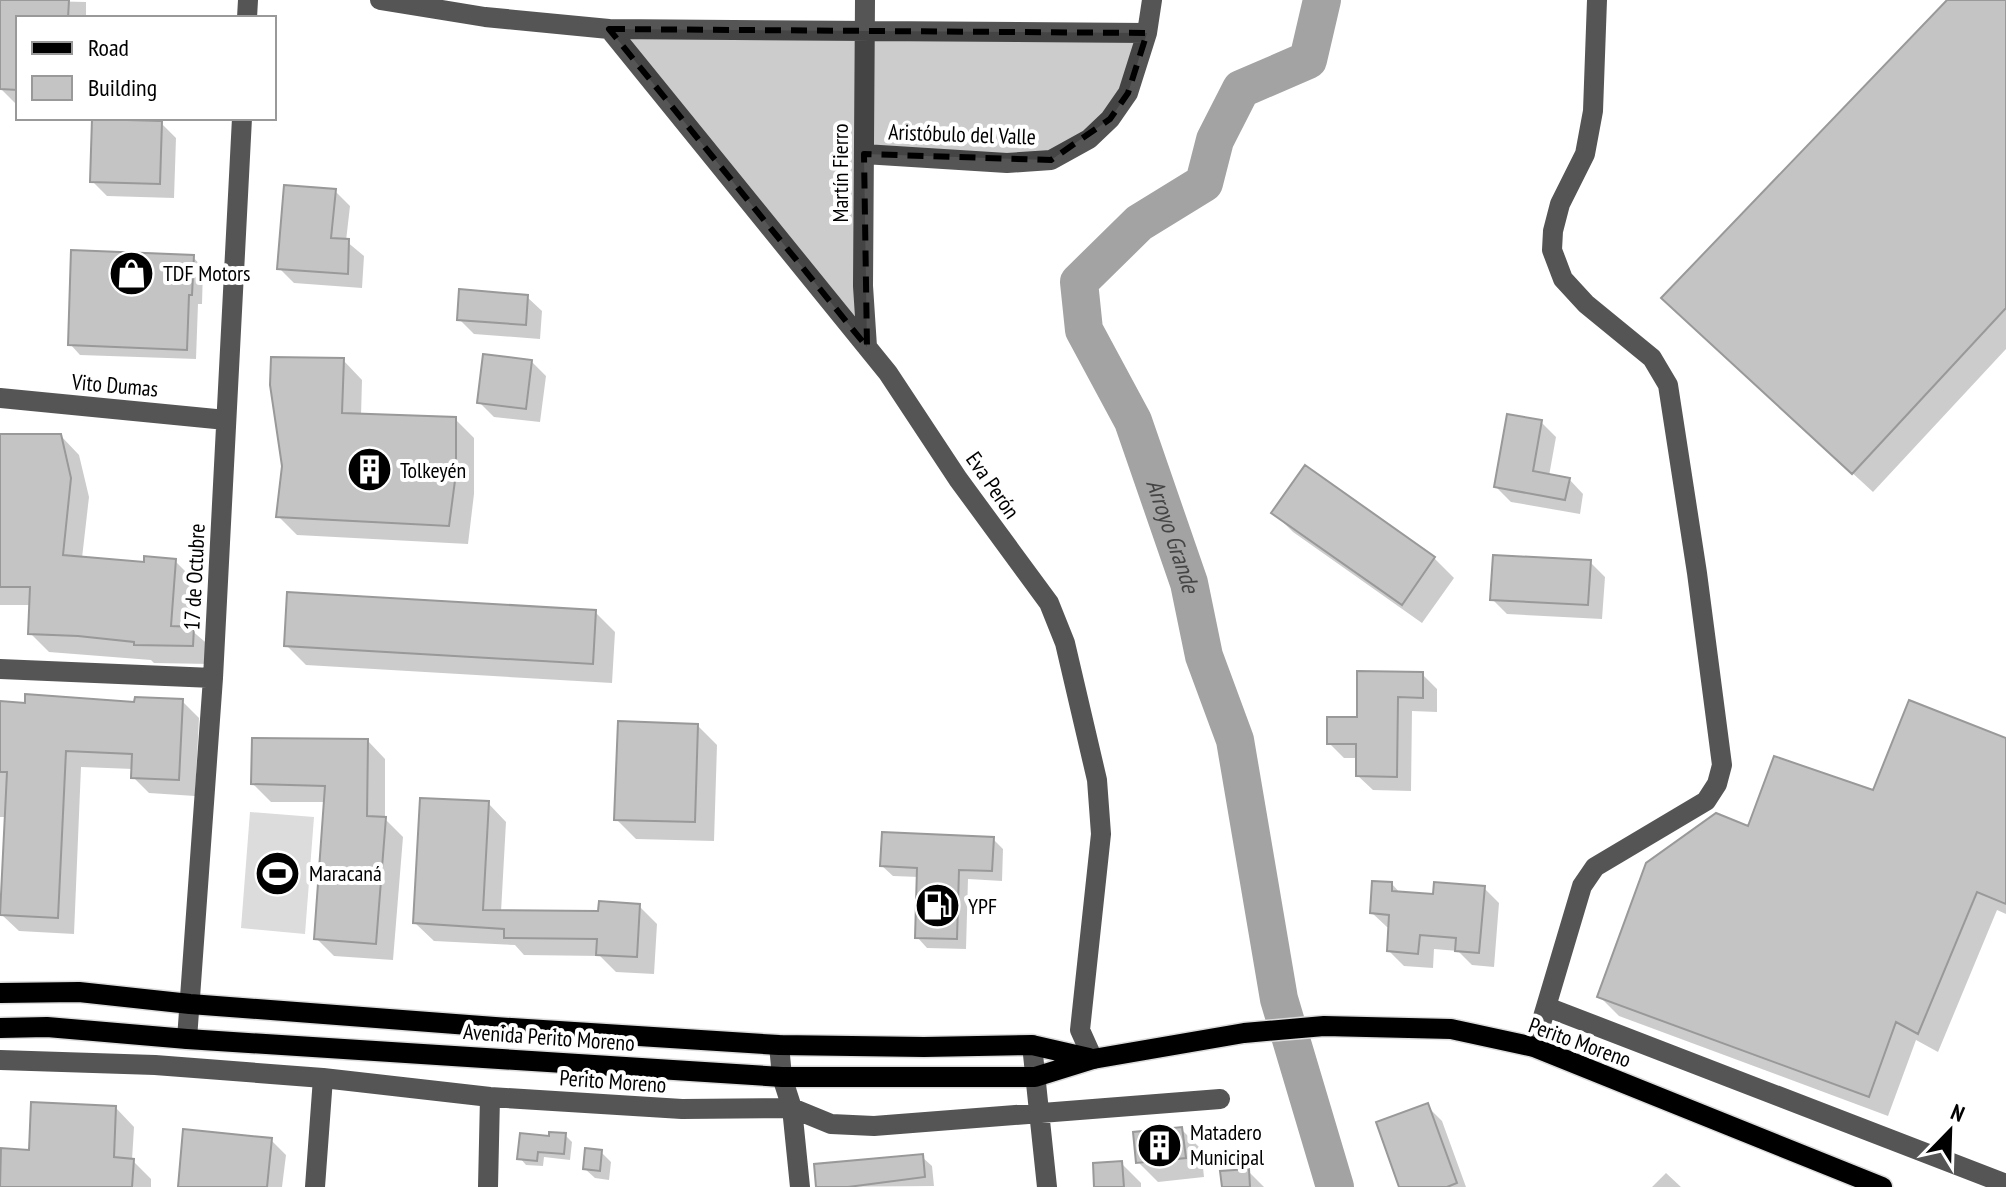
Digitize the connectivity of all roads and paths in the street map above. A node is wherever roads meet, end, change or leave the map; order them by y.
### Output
1 (380, 0) edge
2 (865, 0) edge
3 (1152, 0) edge
4 (1597, 0) edge
5 (461, 6) edge
6 (609, 29) junction
7 (865, 31) junction
8 (1147, 33) junction
9 (242, 120) edge
10 (864, 154) junction
11 (867, 347) junction
12 (0, 398) edge
13 (226, 420) junction
14 (0, 669) edge
15 (213, 678) junction
16 (0, 993) edge
17 (190, 1004) junction
18 (1547, 1007) junction
19 (0, 1028) edge
20 (1244, 1033) joint
21 (187, 1039) junction
22 (779, 1045) junction
23 (1032, 1045) junction
24 (1534, 1047) junction
25 (1093, 1059) junction
26 (0, 1060) edge
27 (782, 1077) junction
28 (1035, 1077) junction
29 (323, 1078) junction
30 (490, 1097) junction
31 (1220, 1099) dead end
32 (792, 1108) junction
33 (1039, 1114) junction
34 (2006, 1184) edge
35 (315, 1187) edge
36 (488, 1187) edge
37 (800, 1187) edge
38 (1047, 1187) edge
39 (1882, 1187) edge

1 - 5 street
2 - 7 street, Martín Fierro
3 - 8 street, Aristóbulo del Valle
4 - 18 street
5 - 6 street
6 - 7 street
6 - 11 street, Eva Perón
7 - 8 street
7 - 10 street, Martín Fierro
8 - 10 street, Aristóbulo del Valle
9 - 13 street, 17 de Octubre
10 - 11 street, Martín Fierro
11 - 25 street, Eva Perón
12 - 13 street, Vito Dumas
13 - 15 street, 17 de Octubre
14 - 15 street
15 - 17 street, 17 de Octubre
16 - 17 main road, Avenida Perito Moreno
17 - 21 street, 17 de Octubre
17 - 22 main road, Avenida Perito Moreno
18 - 24 street
18 - 34 street
19 - 21 main road, Avenida Perito Moreno
20 - 24 main road, Perito Moreno
20 - 25 main road, Avenida Perito Moreno
21 - 27 main road, Avenida Perito Moreno
22 - 23 main road, Avenida Perito Moreno
22 - 27 street
23 - 25 main road, Avenida Perito Moreno
23 - 28 street
24 - 39 main road, Perito Moreno
25 - 28 main road, Avenida Perito Moreno
26 - 29 street, Perito Moreno
27 - 28 main road, Avenida Perito Moreno
27 - 32 street
28 - 33 street
29 - 30 street, Perito Moreno
29 - 35 street
30 - 32 street, Perito Moreno
30 - 36 street
31 - 33 street, Perito Moreno
32 - 33 street, Perito Moreno
32 - 37 street
33 - 38 street

